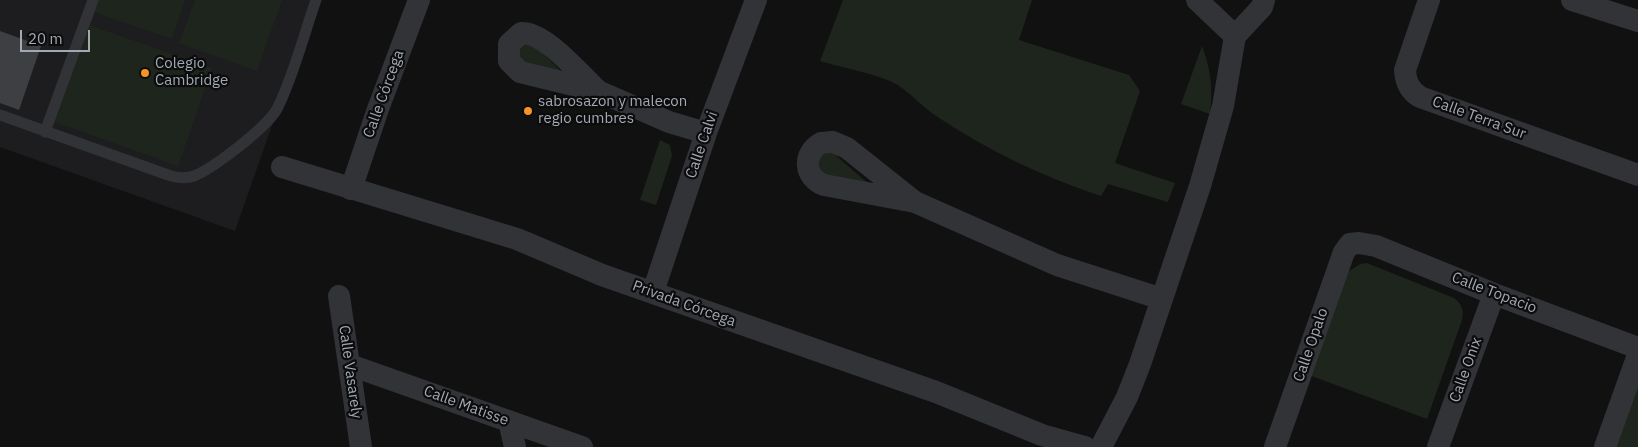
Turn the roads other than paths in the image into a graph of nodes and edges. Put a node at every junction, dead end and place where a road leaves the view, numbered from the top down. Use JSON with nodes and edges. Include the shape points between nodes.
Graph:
{"nodes":[{"id":1,"x":93,"y":0,"type":"edge"},
{"id":2,"x":316,"y":0,"type":"edge"},
{"id":3,"x":419,"y":0,"type":"edge"},
{"id":4,"x":756,"y":0,"type":"edge"},
{"id":5,"x":1198,"y":0,"type":"edge"},
{"id":6,"x":1264,"y":0,"type":"edge"},
{"id":7,"x":1429,"y":0,"type":"edge"},
{"id":8,"x":1572,"y":0,"type":"edge"},
{"id":9,"x":1638,"y":21,"type":"edge"},
{"id":10,"x":1234,"y":36,"type":"junction"},
{"id":11,"x":598,"y":91,"type":"dead end"},
{"id":12,"x":0,"y":115,"type":"edge"},
{"id":13,"x":45,"y":132,"type":"junction"},
{"id":14,"x":706,"y":132,"type":"junction"},
{"id":15,"x":282,"y":167,"type":"dead end"},
{"id":16,"x":1638,"y":175,"type":"edge"},
{"id":17,"x":352,"y":189,"type":"junction"},
{"id":18,"x":915,"y":202,"type":"dead end"},
{"id":19,"x":1350,"y":244,"type":"joint"},
{"id":20,"x":653,"y":292,"type":"junction"},
{"id":21,"x":1494,"y":294,"type":"junction"},
{"id":22,"x":339,"y":296,"type":"dead end"},
{"id":23,"x":1162,"y":299,"type":"junction"},
{"id":24,"x":1638,"y":348,"type":"edge"},
{"id":25,"x":1638,"y":355,"type":"edge"},
{"id":26,"x":350,"y":365,"type":"junction"},
{"id":27,"x":509,"y":421,"type":"junction"},
{"id":28,"x":361,"y":447,"type":"edge"},
{"id":29,"x":514,"y":447,"type":"edge"},
{"id":30,"x":582,"y":447,"type":"edge"},
{"id":31,"x":1085,"y":447,"type":"edge"},
{"id":32,"x":1101,"y":447,"type":"edge"},
{"id":33,"x":1275,"y":447,"type":"edge"},
{"id":34,"x":1438,"y":447,"type":"edge"},
{"id":35,"x":1605,"y":447,"type":"edge"}],
"edges":[{"from":1,"to":13,"type":"lane"},
{"from":2,"to":13,"type":"lane","via":[[276,111],[219,162],[194,176],[172,176]]},
{"from":3,"to":17,"type":"street","name":"Calle Córcega"},
{"from":4,"to":14,"type":"street","name":"Calle Calvi"},
{"from":5,"to":10,"type":"street"},
{"from":6,"to":10,"type":"street","via":[[1262,7]]},
{"from":7,"to":16,"type":"street","name":"Calle Terra Sur","via":[[1405,70],[1406,80],[1414,93],[1420,98]]},
{"from":8,"to":9,"type":"street"},
{"from":10,"to":23,"type":"street","via":[[1218,125]]},
{"from":11,"to":14,"type":"street","via":[[655,116]]},
{"from":12,"to":13,"type":"lane"},
{"from":14,"to":20,"type":"street","name":"Calle Calvi"},
{"from":15,"to":17,"type":"street","name":"Privada Córcega"},
{"from":17,"to":20,"type":"street","name":"Privada Córcega","via":[[518,239],[602,275]]},
{"from":18,"to":23,"type":"street","via":[[1057,265]]},
{"from":19,"to":21,"type":"street","name":"Calle Topacio","via":[[1376,246]]},
{"from":19,"to":33,"type":"street","name":"Calle Opalo","via":[[1344,252]]},
{"from":20,"to":31,"type":"street","name":"Privada Córcega"},
{"from":21,"to":24,"type":"street","name":"Calle Topacio"},
{"from":21,"to":34,"type":"street","name":"Calle Onix"},
{"from":22,"to":26,"type":"street","name":"Calle Vasarely"},
{"from":23,"to":32,"type":"street","via":[[1128,396]]},
{"from":25,"to":35,"type":"street"},
{"from":26,"to":27,"type":"street","name":"Calle Matisse"},
{"from":26,"to":28,"type":"street","name":"Calle Vasarely"},
{"from":27,"to":29,"type":"street"},
{"from":27,"to":30,"type":"street","name":"Calle Matisse"}]}
